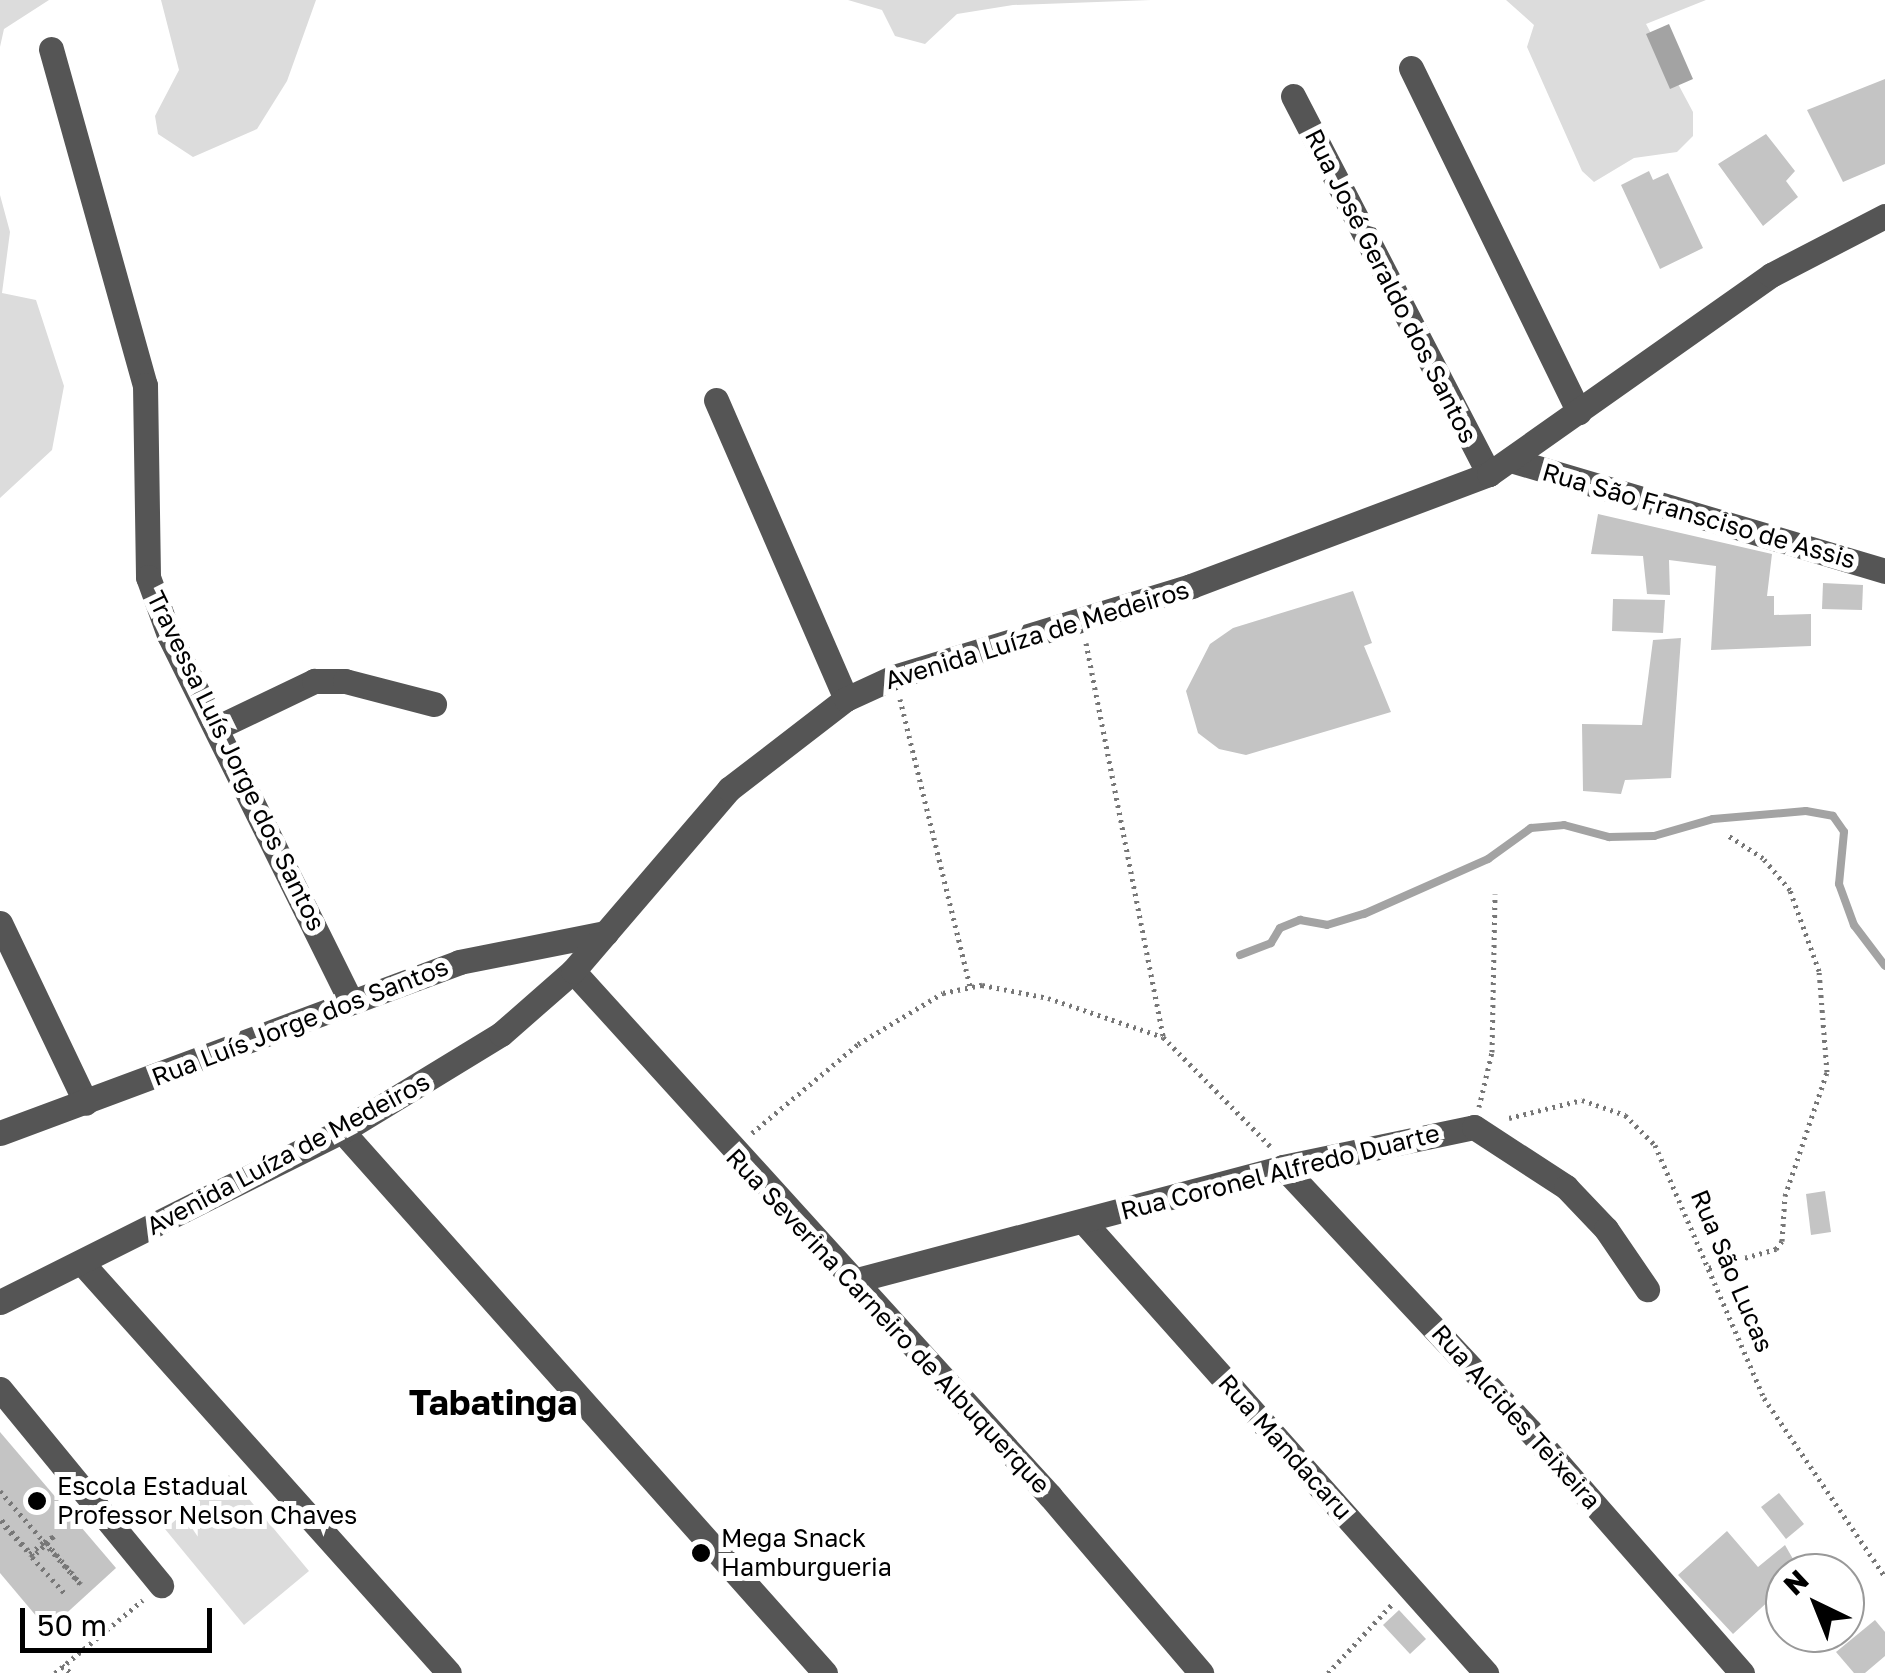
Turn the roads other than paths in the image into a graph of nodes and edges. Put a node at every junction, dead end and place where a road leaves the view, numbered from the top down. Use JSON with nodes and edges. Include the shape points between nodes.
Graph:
{"nodes":[{"id":1,"x":51,"y":49,"type":"dead end"},
{"id":2,"x":1411,"y":68,"type":"dead end"},
{"id":3,"x":1294,"y":96,"type":"dead end"},
{"id":4,"x":1885,"y":216,"type":"edge"},
{"id":5,"x":716,"y":400,"type":"dead end"},
{"id":6,"x":1579,"y":412,"type":"junction"},
{"id":7,"x":1514,"y":462,"type":"junction"},
{"id":8,"x":1489,"y":474,"type":"junction"},
{"id":9,"x":1885,"y":571,"type":"edge"},
{"id":10,"x":846,"y":699,"type":"junction"},
{"id":11,"x":434,"y":704,"type":"dead end"},
{"id":12,"x":216,"y":728,"type":"junction"},
{"id":13,"x":0,"y":923,"type":"edge"},
{"id":14,"x":606,"y":933,"type":"junction"},
{"id":15,"x":573,"y":971,"type":"junction"},
{"id":16,"x":351,"y":1001,"type":"junction"},
{"id":17,"x":86,"y":1103,"type":"junction"},
{"id":18,"x":342,"y":1131,"type":"junction"},
{"id":19,"x":0,"y":1133,"type":"edge"},
{"id":20,"x":1286,"y":1167,"type":"junction"},
{"id":21,"x":1083,"y":1221,"type":"junction"},
{"id":22,"x":82,"y":1262,"type":"junction"},
{"id":23,"x":854,"y":1281,"type":"junction"},
{"id":24,"x":1647,"y":1290,"type":"dead end"},
{"id":25,"x":0,"y":1302,"type":"edge"},
{"id":26,"x":0,"y":1389,"type":"edge"},
{"id":27,"x":161,"y":1586,"type":"road end"},
{"id":28,"x":450,"y":1673,"type":"edge"},
{"id":29,"x":825,"y":1673,"type":"edge"},
{"id":30,"x":1201,"y":1673,"type":"edge"},
{"id":31,"x":1486,"y":1673,"type":"edge"},
{"id":32,"x":1742,"y":1673,"type":"edge"}],
"edges":[{"from":1,"to":12,"type":"street","name":"Travessa Luís Jorge dos Santos","via":[[145,386],[148,577]]},
{"from":2,"to":6,"type":"street"},
{"from":3,"to":8,"type":"street","name":"Rua José Geraldo dos Santos"},
{"from":4,"to":6,"type":"street","name":"Avenida Luíza de Medeiros","via":[[1771,276]]},
{"from":5,"to":10,"type":"street"},
{"from":6,"to":7,"type":"street","name":"Avenida Luíza de Medeiros"},
{"from":7,"to":8,"type":"street","name":"Avenida Luíza de Medeiros"},
{"from":7,"to":9,"type":"street","name":"Rua São Fransciso de Assis"},
{"from":8,"to":10,"type":"street","name":"Avenida Luíza de Medeiros","via":[[1224,575],[894,677]]},
{"from":10,"to":14,"type":"street","name":"Avenida Luíza de Medeiros","via":[[729,789]]},
{"from":11,"to":12,"type":"street","via":[[345,682],[314,682]]},
{"from":12,"to":16,"type":"street","name":"Travessa Luís Jorge dos Santos"},
{"from":13,"to":17,"type":"street"},
{"from":14,"to":15,"type":"street","name":"Avenida Luíza de Medeiros"},
{"from":14,"to":16,"type":"street","name":"Rua Luís Jorge dos Santos","via":[[458,962]]},
{"from":15,"to":18,"type":"street","name":"Avenida Luíza de Medeiros","via":[[501,1034]]},
{"from":15,"to":23,"type":"street","name":"Rua Severina Carneiro de Albuquerque"},
{"from":16,"to":17,"type":"street","name":"Rua Luís Jorge dos Santos"},
{"from":17,"to":19,"type":"street","name":"Rua Luís Jorge dos Santos"},
{"from":18,"to":22,"type":"street","name":"Avenida Luíza de Medeiros"},
{"from":18,"to":29,"type":"street"},
{"from":20,"to":21,"type":"street","name":"Rua Coronel Alfredo Duarte"},
{"from":20,"to":24,"type":"street","name":"Rua Coronel Alfredo Duarte","via":[[1474,1127],[1566,1187],[1606,1229]]},
{"from":20,"to":32,"type":"street","name":"Rua Alcides Teixeira"},
{"from":21,"to":23,"type":"street","name":"Rua Coronel Alfredo Duarte"},
{"from":21,"to":31,"type":"street","name":"Rua Mandacaru"},
{"from":22,"to":25,"type":"street","name":"Avenida Luíza de Medeiros"},
{"from":22,"to":28,"type":"street"},
{"from":23,"to":30,"type":"street","name":"Rua Severina Carneiro de Albuquerque"},
{"from":26,"to":27,"type":"street"}]}
